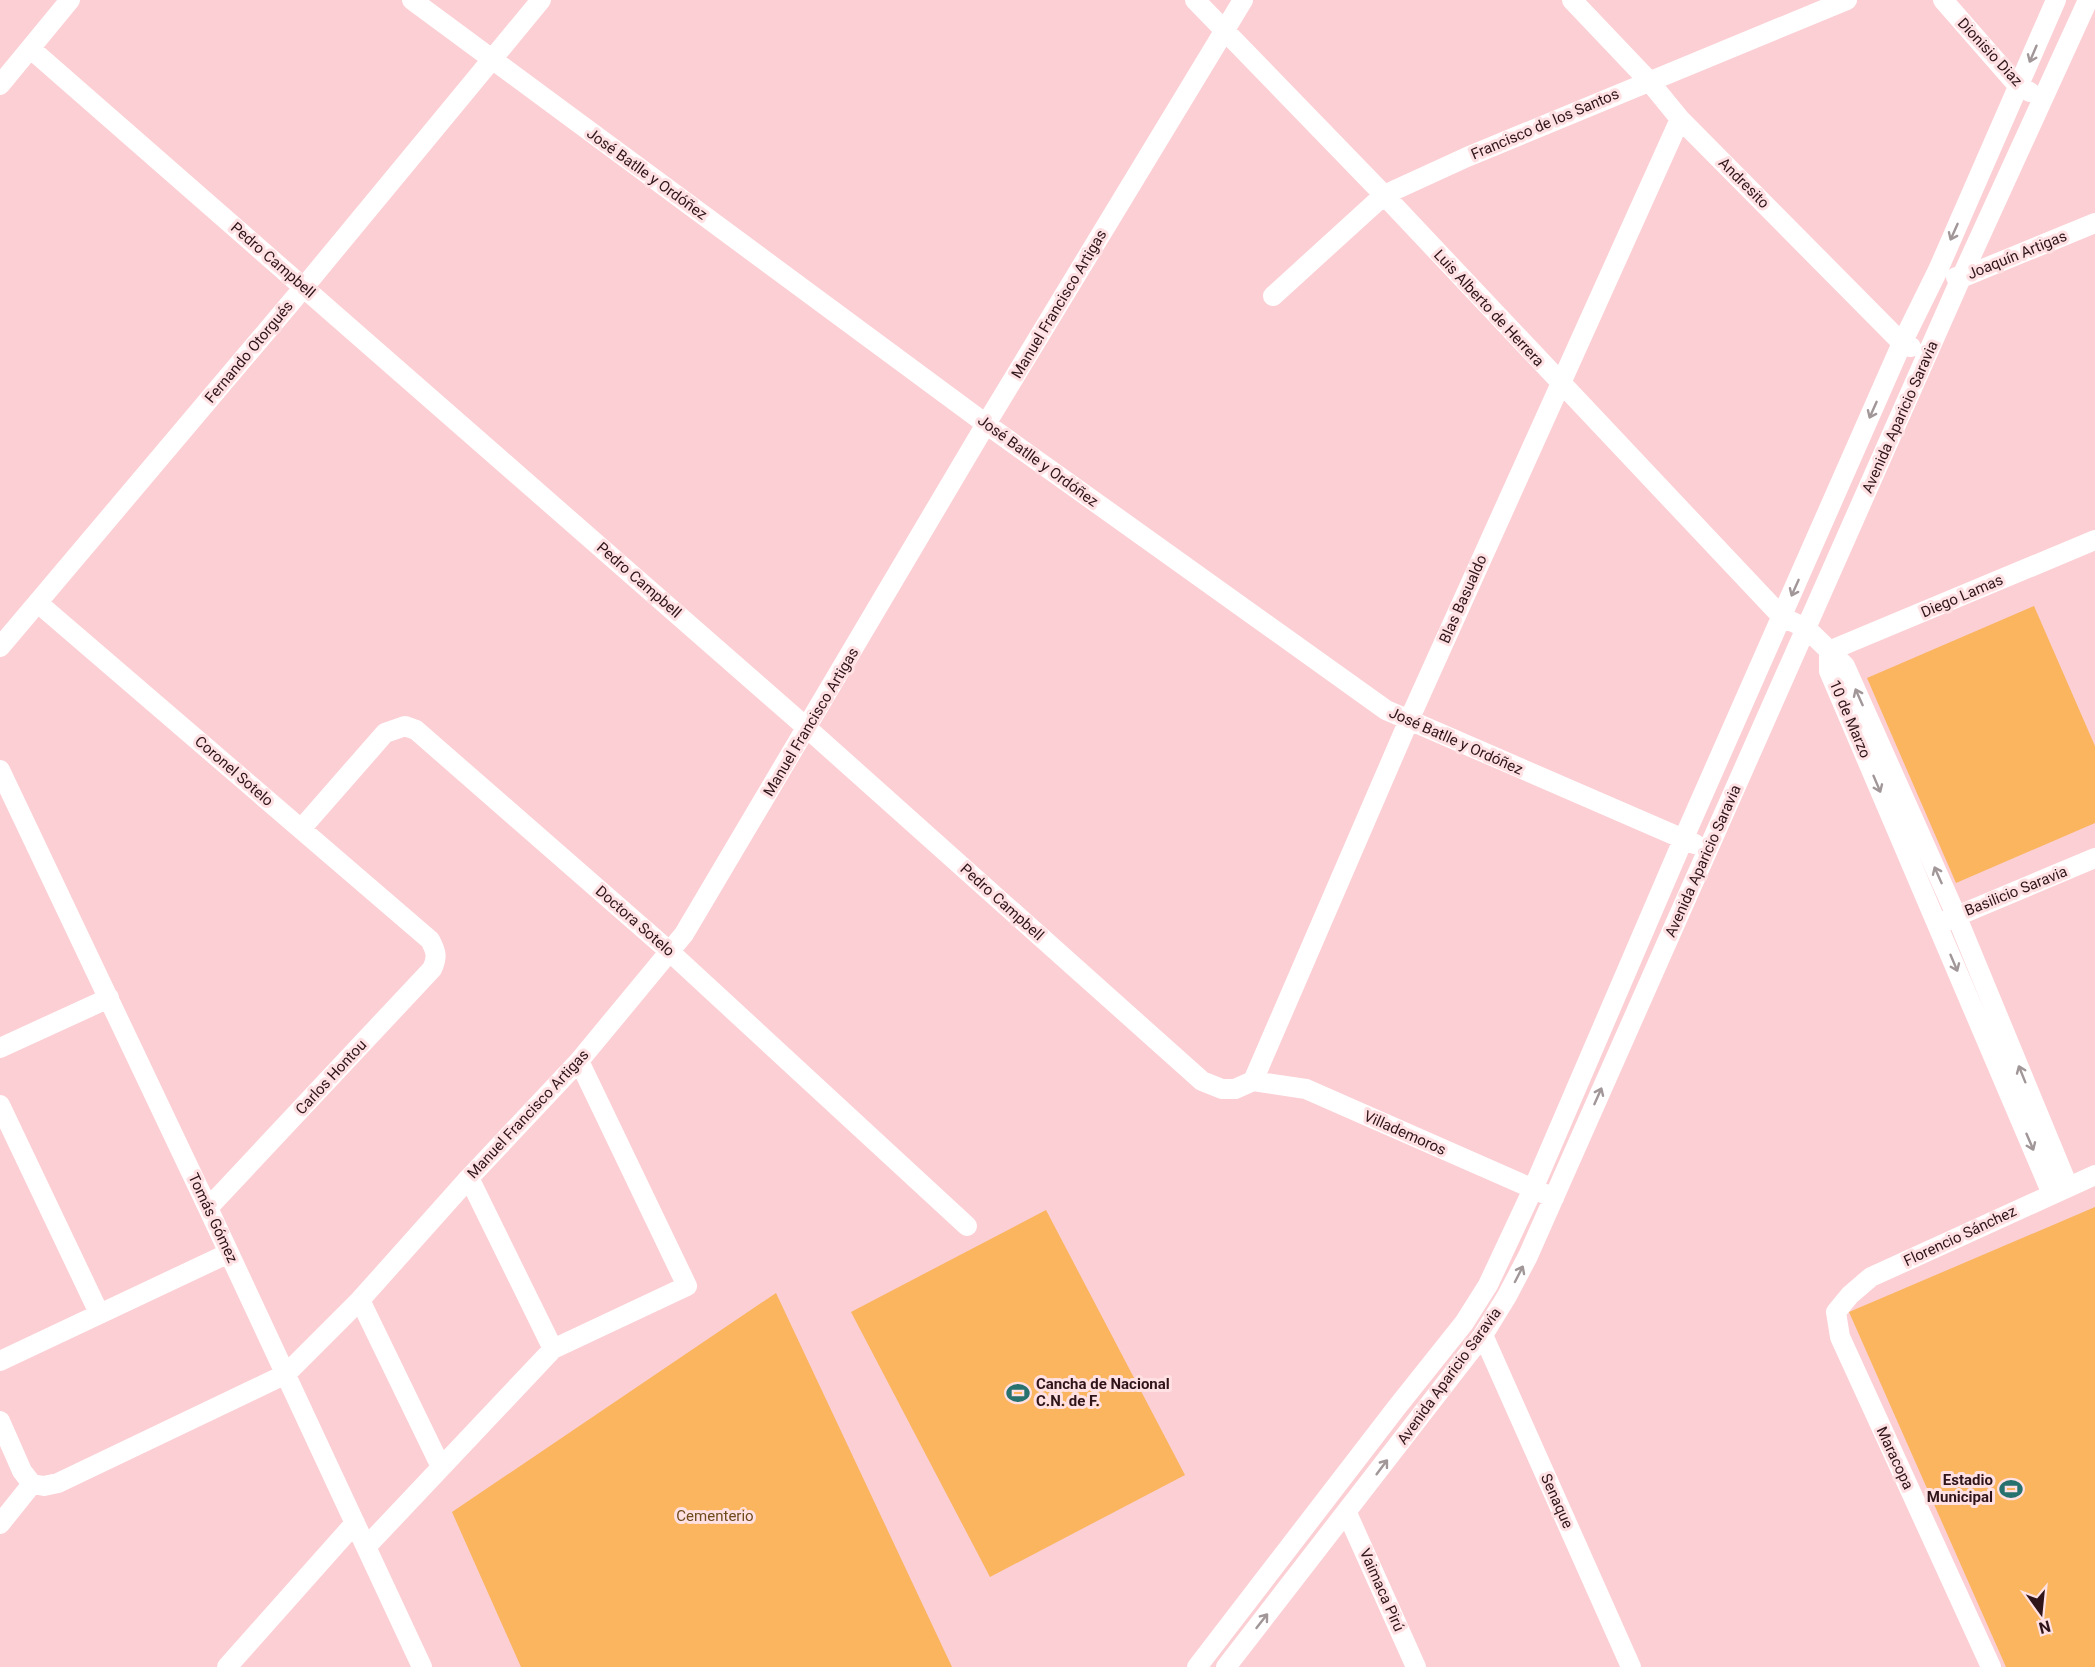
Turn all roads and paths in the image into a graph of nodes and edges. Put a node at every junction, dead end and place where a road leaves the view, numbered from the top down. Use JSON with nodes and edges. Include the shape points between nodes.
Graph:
{"nodes":[{"id":1,"x":70,"y":0,"type":"edge"},
{"id":2,"x":412,"y":0,"type":"edge"},
{"id":3,"x":541,"y":0,"type":"edge"},
{"id":4,"x":1195,"y":0,"type":"edge"},
{"id":5,"x":1243,"y":0,"type":"edge"},
{"id":6,"x":1572,"y":0,"type":"edge"},
{"id":7,"x":1847,"y":0,"type":"edge"},
{"id":8,"x":1943,"y":0,"type":"edge"},
{"id":9,"x":2056,"y":0,"type":"edge"},
{"id":10,"x":2088,"y":0,"type":"edge"},
{"id":11,"x":1224,"y":31,"type":"junction"},
{"id":12,"x":31,"y":49,"type":"junction"},
{"id":13,"x":491,"y":59,"type":"junction"},
{"id":14,"x":1649,"y":81,"type":"junction"},
{"id":15,"x":0,"y":86,"type":"edge"},
{"id":16,"x":2019,"y":87,"type":"junction"},
{"id":17,"x":2043,"y":98,"type":"junction"},
{"id":18,"x":1680,"y":119,"type":"junction"},
{"id":19,"x":1384,"y":195,"type":"junction"},
{"id":20,"x":2095,"y":223,"type":"edge"},
{"id":21,"x":1938,"y":270,"type":"junction"},
{"id":22,"x":1960,"y":278,"type":"junction"},
{"id":23,"x":304,"y":286,"type":"junction"},
{"id":24,"x":1274,"y":296,"type":"dead end"},
{"id":25,"x":1902,"y":343,"type":"junction"},
{"id":26,"x":1927,"y":354,"type":"junction"},
{"id":27,"x":1560,"y":384,"type":"junction"},
{"id":28,"x":986,"y":424,"type":"junction"},
{"id":29,"x":2095,"y":540,"type":"edge"},
{"id":30,"x":38,"y":603,"type":"junction"},
{"id":31,"x":1782,"y":617,"type":"junction"},
{"id":32,"x":1806,"y":628,"type":"junction"},
{"id":33,"x":0,"y":647,"type":"edge"},
{"id":34,"x":1829,"y":651,"type":"junction"},
{"id":35,"x":1408,"y":720,"type":"junction"},
{"id":36,"x":807,"y":728,"type":"junction"},
{"id":37,"x":0,"y":770,"type":"edge"},
{"id":38,"x":301,"y":829,"type":"junction"},
{"id":39,"x":1683,"y":840,"type":"junction"},
{"id":40,"x":1708,"y":849,"type":"junction"},
{"id":41,"x":2095,"y":858,"type":"edge"},
{"id":42,"x":1956,"y":915,"type":"junction"},
{"id":43,"x":1937,"y":924,"type":"junction"},
{"id":44,"x":430,"y":940,"type":"joint"},
{"id":45,"x":669,"y":951,"type":"junction"},
{"id":46,"x":109,"y":998,"type":"junction"},
{"id":47,"x":0,"y":1048,"type":"edge"},
{"id":48,"x":579,"y":1061,"type":"junction"},
{"id":49,"x":1253,"y":1081,"type":"junction"},
{"id":50,"x":0,"y":1105,"type":"edge"},
{"id":51,"x":2095,"y":1175,"type":"edge"},
{"id":52,"x":469,"y":1178,"type":"junction"},
{"id":53,"x":1533,"y":1189,"type":"junction"},
{"id":54,"x":2060,"y":1190,"type":"junction"},
{"id":55,"x":1554,"y":1198,"type":"junction"},
{"id":56,"x":208,"y":1208,"type":"junction"},
{"id":57,"x":967,"y":1226,"type":"dead end"},
{"id":58,"x":229,"y":1253,"type":"junction"},
{"id":59,"x":1488,"y":1285,"type":"junction"},
{"id":60,"x":1507,"y":1296,"type":"junction"},
{"id":61,"x":360,"y":1300,"type":"junction"},
{"id":62,"x":1836,"y":1312,"type":"joint"},
{"id":63,"x":99,"y":1313,"type":"junction"},
{"id":64,"x":1483,"y":1335,"type":"junction"},
{"id":65,"x":553,"y":1349,"type":"junction"},
{"id":66,"x":0,"y":1360,"type":"edge"},
{"id":67,"x":286,"y":1374,"type":"junction"},
{"id":68,"x":0,"y":1421,"type":"edge"},
{"id":69,"x":441,"y":1467,"type":"junction"},
{"id":70,"x":32,"y":1484,"type":"junction"},
{"id":71,"x":1347,"y":1513,"type":"junction"},
{"id":72,"x":355,"y":1523,"type":"junction"},
{"id":73,"x":0,"y":1524,"type":"edge"},
{"id":74,"x":366,"y":1547,"type":"junction"},
{"id":75,"x":227,"y":1667,"type":"edge"},
{"id":76,"x":422,"y":1667,"type":"edge"},
{"id":77,"x":1197,"y":1667,"type":"edge"},
{"id":78,"x":1226,"y":1667,"type":"edge"},
{"id":79,"x":1416,"y":1667,"type":"edge"},
{"id":80,"x":1631,"y":1667,"type":"edge"},
{"id":81,"x":1991,"y":1667,"type":"edge"}],
"edges":[{"from":1,"to":12,"type":"street"},
{"from":2,"to":13,"type":"street","name":"José Batlle y Ordóñez"},
{"from":3,"to":13,"type":"street","name":"Fernando Otorgués"},
{"from":4,"to":11,"type":"street","name":"Luis Alberto de Herrera"},
{"from":5,"to":11,"type":"street","name":"Manuel Francisco Artigas"},
{"from":6,"to":14,"type":"street","name":"Andresito"},
{"from":7,"to":14,"type":"street","name":"Francisco de los Santos"},
{"from":8,"to":16,"type":"street","name":"Dionisio Diaz"},
{"from":9,"to":16,"type":"street","name":"Avenida Aparicio Saravia","one_way":true},
{"from":10,"to":17,"type":"street","name":"Avenida Aparicio Saravia"},
{"from":11,"to":19,"type":"street","name":"Luis Alberto de Herrera"},
{"from":11,"to":28,"type":"street","name":"Manuel Francisco Artigas"},
{"from":12,"to":15,"type":"street"},
{"from":12,"to":23,"type":"street","name":"Pedro Campbell"},
{"from":13,"to":23,"type":"street","name":"Fernando Otorgués"},
{"from":13,"to":28,"type":"street","name":"José Batlle y Ordóñez"},
{"from":14,"to":18,"type":"street","name":"Andresito"},
{"from":14,"to":19,"type":"street","name":"Francisco de los Santos"},
{"from":16,"to":17,"type":"street","name":"Dionisio Diaz"},
{"from":16,"to":21,"type":"street","name":"Avenida Aparicio Saravia","one_way":true},
{"from":17,"to":22,"type":"street","name":"Avenida Aparicio Saravia"},
{"from":18,"to":25,"type":"street","name":"Andresito"},
{"from":18,"to":27,"type":"street","name":"Blas Basualdo"},
{"from":19,"to":24,"type":"street","name":"Francisco de los Santos"},
{"from":19,"to":27,"type":"street","name":"Luis Alberto de Herrera"},
{"from":20,"to":22,"type":"street","name":"Joaquín Artigas"},
{"from":21,"to":22,"type":"street","name":"Joaquín Artigas"},
{"from":21,"to":25,"type":"street","name":"Avenida Aparicio Saravia"},
{"from":22,"to":26,"type":"street","name":"Avenida Aparicio Saravia"},
{"from":23,"to":30,"type":"street","name":"Fernando Otorgués"},
{"from":23,"to":36,"type":"street","name":"Pedro Campbell"},
{"from":25,"to":26,"type":"street","name":"Andresito"},
{"from":25,"to":31,"type":"street","name":"Avenida Aparicio Saravia","one_way":true},
{"from":26,"to":32,"type":"street","name":"Avenida Aparicio Saravia"},
{"from":27,"to":31,"type":"street","name":"Luis Alberto de Herrera"},
{"from":27,"to":35,"type":"street","name":"Blas Basualdo"},
{"from":28,"to":35,"type":"street","name":"José Batlle y Ordóñez","via":[[1386,710]]},
{"from":28,"to":36,"type":"street","name":"Manuel Francisco Artigas"},
{"from":29,"to":34,"type":"street","name":"Diego Lamas"},
{"from":30,"to":33,"type":"street","name":"Fernando Otorgués"},
{"from":30,"to":38,"type":"street","name":"Coronel Sotelo"},
{"from":31,"to":32,"type":"street"},
{"from":31,"to":39,"type":"street","name":"Avenida Aparicio Saravia"},
{"from":32,"to":34,"type":"street"},
{"from":32,"to":40,"type":"street","name":"Avenida Aparicio Saravia"},
{"from":42,"to":34,"type":"street","name":"10 de Marzo","one_way":true,"via":[[1845,666]]},
{"from":34,"to":43,"type":"street","name":"10 de Marzo","one_way":true,"via":[[1829,671]]},
{"from":35,"to":39,"type":"street","name":"José Batlle y Ordóñez"},
{"from":35,"to":49,"type":"street","name":"Blas Basualdo"},
{"from":36,"to":45,"type":"street","name":"Manuel Francisco Artigas","via":[[684,934]]},
{"from":36,"to":49,"type":"street","name":"Pedro Campbell","via":[[1202,1081],[1222,1089],[1235,1089]]},
{"from":37,"to":46,"type":"street","name":"Tomás Gómez"},
{"from":38,"to":44,"type":"street","name":"Coronel Sotelo"},
{"from":38,"to":45,"type":"street","name":"Doctora Sotelo","via":[[385,733],[405,726],[416,730]]},
{"from":39,"to":40,"type":"street","name":"José Batlle y Ordóñez"},
{"from":39,"to":53,"type":"street","name":"Avenida Aparicio Saravia"},
{"from":55,"to":40,"type":"street","name":"Avenida Aparicio Saravia","one_way":true},
{"from":41,"to":42,"type":"street","name":"Basilicio Saravia"},
{"from":42,"to":43,"type":"street","name":"Basilicio Saravia"},
{"from":54,"to":42,"type":"street","name":"10 de Marzo","one_way":true},
{"from":43,"to":54,"type":"street","name":"10 de Marzo","one_way":true},
{"from":44,"to":56,"type":"street","name":"Carlos Hontou","via":[[437,958],[432,969]]},
{"from":45,"to":48,"type":"street","name":"Manuel Francisco Artigas"},
{"from":45,"to":57,"type":"street","name":"Doctora Sotelo"},
{"from":46,"to":47,"type":"street"},
{"from":46,"to":56,"type":"street","name":"Tomás Gómez"},
{"from":48,"to":52,"type":"street","name":"Manuel Francisco Artigas"},
{"from":48,"to":65,"type":"street","via":[[687,1287]]},
{"from":49,"to":53,"type":"street","name":"Villademoros","via":[[1306,1089]]},
{"from":50,"to":63,"type":"street"},
{"from":51,"to":54,"type":"street","name":"Florencio Sánchez"},
{"from":52,"to":61,"type":"street","name":"Manuel Francisco Artigas"},
{"from":52,"to":65,"type":"street"},
{"from":53,"to":55,"type":"street","name":"Villademoros"},
{"from":53,"to":59,"type":"street","name":"Avenida Aparicio Saravia"},
{"from":54,"to":62,"type":"street","name":"Florencio Sánchez","via":[[1871,1277]]},
{"from":60,"to":55,"type":"street","name":"Avenida Aparicio Saravia","one_way":true},
{"from":56,"to":58,"type":"street","name":"Tomás Gómez"},
{"from":58,"to":63,"type":"street"},
{"from":58,"to":67,"type":"street","name":"Tomás Gómez"},
{"from":59,"to":60,"type":"street"},
{"from":59,"to":77,"type":"street","name":"Avenida Aparicio Saravia","via":[[1464,1323]]},
{"from":60,"to":64,"type":"street","name":"Avenida Aparicio Saravia"},
{"from":61,"to":67,"type":"street","name":"Manuel Francisco Artigas"},
{"from":61,"to":69,"type":"street"},
{"from":62,"to":81,"type":"street","name":"Maracopa","via":[[1840,1337]]},
{"from":63,"to":66,"type":"street"},
{"from":71,"to":64,"type":"street","name":"Avenida Aparicio Saravia","one_way":true},
{"from":64,"to":80,"type":"street","name":"Senaque"},
{"from":65,"to":69,"type":"street"},
{"from":67,"to":70,"type":"street","name":"Manuel Francisco Artigas","via":[[58,1483]]},
{"from":67,"to":72,"type":"street","name":"Tomás Gómez"},
{"from":68,"to":70,"type":"street","via":[[22,1471]]},
{"from":69,"to":74,"type":"street"},
{"from":70,"to":73,"type":"street"},
{"from":78,"to":71,"type":"street","name":"Avenida Aparicio Saravia","one_way":true},
{"from":71,"to":79,"type":"street","name":"Vaimaca Pirú"},
{"from":72,"to":74,"type":"street","name":"Tomás Gómez"},
{"from":72,"to":75,"type":"street"},
{"from":74,"to":76,"type":"street","name":"Tomás Gómez"}]}
